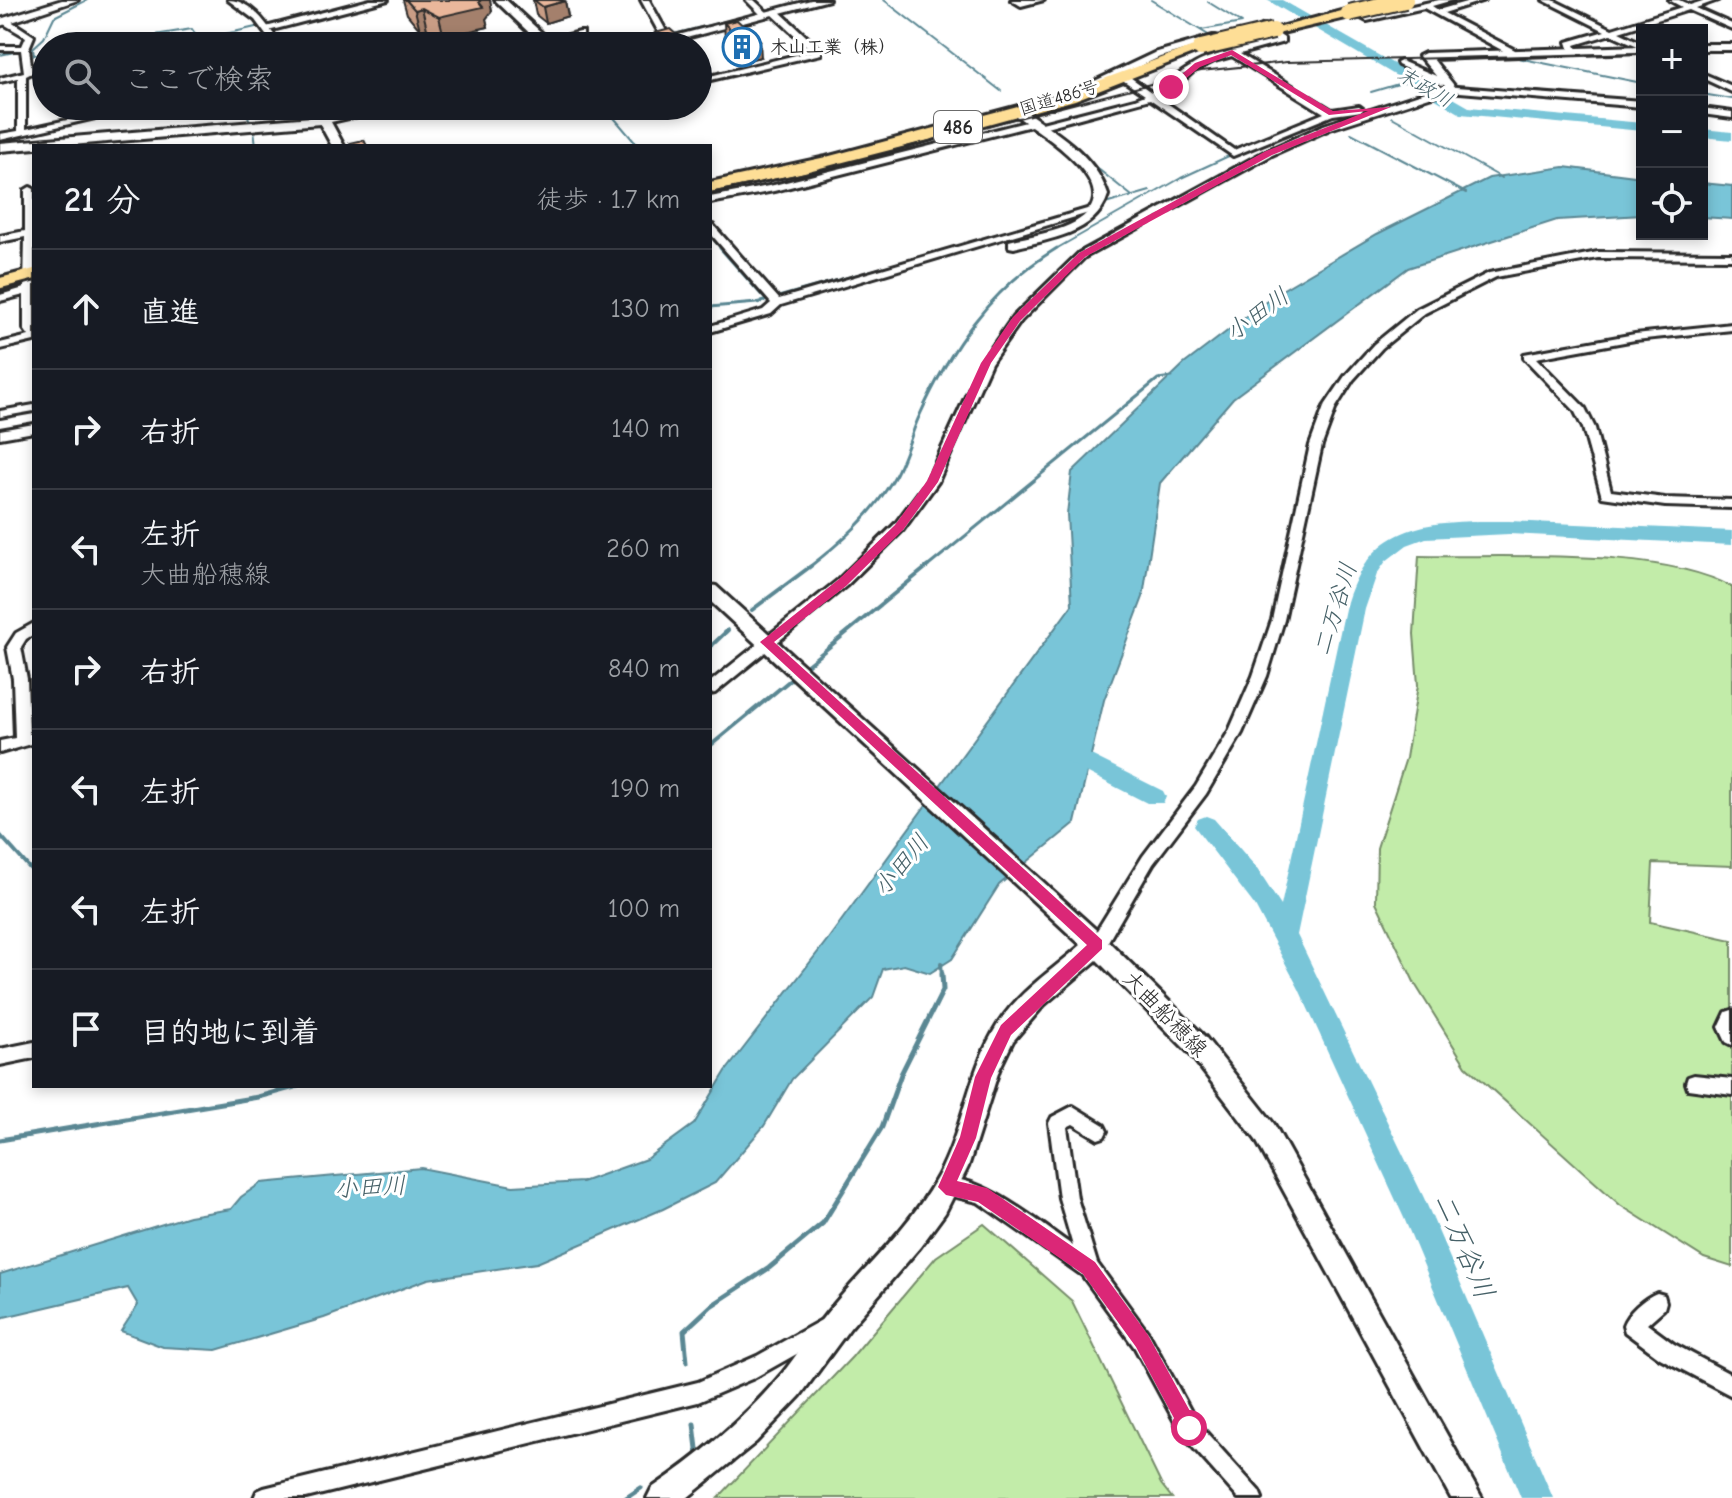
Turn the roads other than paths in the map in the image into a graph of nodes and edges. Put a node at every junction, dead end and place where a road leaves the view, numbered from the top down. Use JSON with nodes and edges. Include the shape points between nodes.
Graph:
{"nodes":[{"id":1,"x":73,"y":0,"type":"edge"},
{"id":2,"x":232,"y":0,"type":"edge"},
{"id":3,"x":382,"y":0,"type":"edge"},
{"id":4,"x":500,"y":0,"type":"edge"},
{"id":5,"x":645,"y":0,"type":"edge"},
{"id":6,"x":750,"y":0,"type":"edge"},
{"id":7,"x":824,"y":0,"type":"edge"},
{"id":8,"x":1015,"y":0,"type":"edge"},
{"id":9,"x":1040,"y":0,"type":"edge"},
{"id":10,"x":1378,"y":0,"type":"edge"},
{"id":11,"x":1405,"y":0,"type":"edge"},
{"id":12,"x":1449,"y":0,"type":"edge"},
{"id":13,"x":1481,"y":0,"type":"edge"},
{"id":14,"x":1547,"y":0,"type":"edge"},
{"id":15,"x":1673,"y":0,"type":"edge"},
{"id":16,"x":1714,"y":0,"type":"edge"},
{"id":17,"x":1420,"y":5,"type":"edge"},
{"id":18,"x":1689,"y":7,"type":"junction"},
{"id":19,"x":1437,"y":12,"type":"junction"},
{"id":20,"x":770,"y":14,"type":"junction"},
{"id":21,"x":3,"y":22,"type":"edge"},
{"id":22,"x":1732,"y":27,"type":"edge"},
{"id":23,"x":268,"y":28,"type":"junction"},
{"id":24,"x":270,"y":32,"type":"edge"},
{"id":25,"x":535,"y":32,"type":"edge"},
{"id":26,"x":666,"y":32,"type":"edge"},
{"id":27,"x":708,"y":32,"type":"edge"},
{"id":28,"x":1609,"y":32,"type":"junction"},
{"id":29,"x":1206,"y":43,"type":"junction"},
{"id":30,"x":1636,"y":44,"type":"edge"},
{"id":31,"x":1636,"y":47,"type":"edge"},
{"id":32,"x":1708,"y":47,"type":"edge"},
{"id":33,"x":1732,"y":47,"type":"edge"},
{"id":34,"x":0,"y":48,"type":"edge"},
{"id":35,"x":26,"y":50,"type":"junction"},
{"id":36,"x":1574,"y":51,"type":"junction"},
{"id":37,"x":1232,"y":52,"type":"junction"},
{"id":38,"x":1512,"y":52,"type":"junction"},
{"id":39,"x":0,"y":56,"type":"edge"},
{"id":40,"x":1401,"y":63,"type":"dead end"},
{"id":41,"x":22,"y":75,"type":"junction"},
{"id":42,"x":1732,"y":76,"type":"edge"},
{"id":43,"x":1124,"y":77,"type":"junction"},
{"id":44,"x":712,"y":78,"type":"edge"},
{"id":45,"x":1708,"y":78,"type":"edge"},
{"id":46,"x":0,"y":80,"type":"edge"},
{"id":47,"x":1716,"y":82,"type":"junction"},
{"id":48,"x":1446,"y":87,"type":"junction"},
{"id":49,"x":1732,"y":89,"type":"edge"},
{"id":50,"x":1149,"y":95,"type":"junction"},
{"id":51,"x":1069,"y":97,"type":"junction"},
{"id":52,"x":1636,"y":103,"type":"edge"},
{"id":53,"x":1387,"y":107,"type":"junction"},
{"id":54,"x":1017,"y":111,"type":"junction"},
{"id":55,"x":1327,"y":112,"type":"junction"},
{"id":56,"x":1708,"y":112,"type":"edge"},
{"id":57,"x":1732,"y":115,"type":"edge"},
{"id":58,"x":78,"y":120,"type":"edge"},
{"id":59,"x":324,"y":120,"type":"joint"},
{"id":60,"x":1037,"y":125,"type":"junction"},
{"id":61,"x":22,"y":132,"type":"junction"},
{"id":62,"x":0,"y":137,"type":"edge"},
{"id":63,"x":32,"y":144,"type":"edge"},
{"id":64,"x":36,"y":144,"type":"edge"},
{"id":65,"x":337,"y":144,"type":"edge"},
{"id":66,"x":0,"y":147,"type":"edge"},
{"id":67,"x":712,"y":187,"type":"edge"},
{"id":68,"x":30,"y":190,"type":"dead end"},
{"id":69,"x":1099,"y":205,"type":"junction"},
{"id":70,"x":712,"y":229,"type":"edge"},
{"id":71,"x":29,"y":233,"type":"junction"},
{"id":72,"x":0,"y":239,"type":"edge"},
{"id":73,"x":1014,"y":244,"type":"dead end"},
{"id":74,"x":1732,"y":256,"type":"edge"},
{"id":75,"x":30,"y":283,"type":"edge"},
{"id":76,"x":0,"y":284,"type":"edge"},
{"id":77,"x":0,"y":298,"type":"edge"},
{"id":78,"x":774,"y":299,"type":"junction"},
{"id":79,"x":1732,"y":327,"type":"edge"},
{"id":80,"x":712,"y":328,"type":"edge"},
{"id":81,"x":32,"y":333,"type":"edge"},
{"id":82,"x":32,"y":337,"type":"edge"},
{"id":83,"x":0,"y":346,"type":"edge"},
{"id":84,"x":32,"y":408,"type":"edge"},
{"id":85,"x":0,"y":414,"type":"edge"},
{"id":86,"x":32,"y":428,"type":"edge"},
{"id":87,"x":0,"y":434,"type":"edge"},
{"id":88,"x":1732,"y":504,"type":"edge"},
{"id":89,"x":712,"y":593,"type":"edge"},
{"id":90,"x":32,"y":629,"type":"edge"},
{"id":91,"x":767,"y":643,"type":"junction"},
{"id":92,"x":712,"y":687,"type":"edge"},
{"id":93,"x":28,"y":740,"type":"edge"},
{"id":94,"x":0,"y":747,"type":"edge"},
{"id":95,"x":1090,"y":939,"type":"junction"},
{"id":96,"x":1732,"y":1017,"type":"edge"},
{"id":97,"x":1732,"y":1037,"type":"edge"},
{"id":98,"x":32,"y":1050,"type":"edge"},
{"id":99,"x":0,"y":1057,"type":"edge"},
{"id":100,"x":1694,"y":1083,"type":"dead end"},
{"id":101,"x":1732,"y":1087,"type":"edge"},
{"id":102,"x":1098,"y":1131,"type":"dead end"},
{"id":103,"x":946,"y":1187,"type":"junction"},
{"id":104,"x":1089,"y":1268,"type":"junction"},
{"id":105,"x":1657,"y":1302,"type":"dead end"},
{"id":106,"x":842,"y":1316,"type":"junction"},
{"id":107,"x":1732,"y":1386,"type":"edge"},
{"id":108,"x":264,"y":1498,"type":"edge"},
{"id":109,"x":662,"y":1498,"type":"edge"},
{"id":110,"x":1252,"y":1498,"type":"edge"},
{"id":111,"x":1467,"y":1498,"type":"edge"}],
"edges":[{"from":1,"to":21,"type":"street"},
{"from":2,"to":23,"type":"street"},
{"from":3,"to":23,"type":"street"},
{"from":4,"to":25,"type":"street"},
{"from":5,"to":26,"type":"street"},
{"from":6,"to":20,"type":"street"},
{"from":7,"to":20,"type":"street"},
{"from":8,"to":9,"type":"street"},
{"from":10,"to":17,"type":"street","via":[[1344,7],[1367,19]]},
{"from":11,"to":29,"type":"highway","name":"国道486号","number":"486","bridge":true},
{"from":12,"to":17,"type":"street"},
{"from":13,"to":19,"type":"street"},
{"from":14,"to":28,"type":"street"},
{"from":15,"to":18,"type":"street"},
{"from":16,"to":18,"type":"street"},
{"from":17,"to":19,"type":"street"},
{"from":18,"to":22,"type":"street"},
{"from":18,"to":28,"type":"street"},
{"from":19,"to":38,"type":"street"},
{"from":20,"to":27,"type":"street"},
{"from":20,"to":44,"type":"street","via":[[818,52]]},
{"from":21,"to":35,"type":"street","via":[[30,36]]},
{"from":23,"to":24,"type":"street"},
{"from":28,"to":30,"type":"street"},
{"from":28,"to":36,"type":"street","via":[[1570,44]]},
{"from":29,"to":37,"type":"street"},
{"from":29,"to":37,"type":"street","via":[[1263,27],[1281,40]]},
{"from":29,"to":43,"type":"highway","name":"国道486号","number":"486"},
{"from":29,"to":51,"type":"street","via":[[1157,55]]},
{"from":31,"to":36,"type":"street"},
{"from":32,"to":33,"type":"street"},
{"from":34,"to":35,"type":"street"},
{"from":35,"to":39,"type":"street"},
{"from":35,"to":41,"type":"street","via":[[28,73]]},
{"from":36,"to":38,"type":"street"},
{"from":37,"to":50,"type":"street","via":[[1197,65],[1171,87]]},
{"from":37,"to":55,"type":"street"},
{"from":38,"to":48,"type":"street","via":[[1425,56]]},
{"from":40,"to":48,"type":"street"},
{"from":41,"to":46,"type":"street"},
{"from":41,"to":61,"type":"street"},
{"from":42,"to":47,"type":"street"},
{"from":43,"to":50,"type":"street"},
{"from":43,"to":51,"type":"highway","name":"国道486号","number":"486"},
{"from":45,"to":47,"type":"street"},
{"from":47,"to":49,"type":"street"},
{"from":48,"to":52,"type":"street"},
{"from":48,"to":53,"type":"street"},
{"from":50,"to":55,"type":"street","via":[[1230,152]]},
{"from":50,"to":60,"type":"street","via":[[1105,111]]},
{"from":51,"to":54,"type":"highway","name":"国道486号","number":"486"},
{"from":53,"to":55,"type":"street"},
{"from":53,"to":91,"type":"street","via":[[1269,153],[1082,255],[1017,319],[986,363],[932,482],[899,527],[842,583]]},
{"from":54,"to":60,"type":"street"},
{"from":54,"to":67,"type":"highway","name":"国道486号","number":"486"},
{"from":56,"to":57,"type":"street"},
{"from":58,"to":61,"type":"street"},
{"from":59,"to":64,"type":"street"},
{"from":59,"to":65,"type":"street"},
{"from":60,"to":67,"type":"street","via":[[774,188]]},
{"from":60,"to":69,"type":"street","via":[[1096,175],[1102,189]]},
{"from":61,"to":62,"type":"street"},
{"from":63,"to":66,"type":"street"},
{"from":68,"to":71,"type":"street"},
{"from":69,"to":73,"type":"street","via":[[1079,224]]},
{"from":69,"to":78,"type":"street"},
{"from":70,"to":78,"type":"street"},
{"from":71,"to":72,"type":"street"},
{"from":71,"to":75,"type":"street"},
{"from":74,"to":95,"type":"street","via":[[1598,255],[1493,275],[1421,311],[1378,346],[1330,407],[1316,445],[1278,620],[1242,719],[1201,790]]},
{"from":75,"to":76,"type":"highway"},
{"from":75,"to":77,"type":"street"},
{"from":75,"to":81,"type":"street"},
{"from":78,"to":80,"type":"street","via":[[767,312]]},
{"from":79,"to":88,"type":"street","via":[[1528,356],[1579,408],[1606,494]]},
{"from":82,"to":83,"type":"street"},
{"from":84,"to":85,"type":"street"},
{"from":86,"to":87,"type":"street"},
{"from":89,"to":91,"type":"street","name":"大曲船穂線"},
{"from":90,"to":93,"type":"street","via":[[14,647]]},
{"from":91,"to":92,"type":"street"},
{"from":91,"to":95,"type":"street","name":"大曲船穂線"},
{"from":93,"to":94,"type":"street"},
{"from":95,"to":103,"type":"street","via":[[1006,1030],[983,1077],[968,1138]]},
{"from":95,"to":111,"type":"street","name":"大曲船穂線","via":[[1198,1046],[1265,1132]]},
{"from":96,"to":97,"type":"street","via":[[1727,1027]]},
{"from":98,"to":99,"type":"street"},
{"from":100,"to":101,"type":"street"},
{"from":102,"to":104,"type":"street","via":[[1073,1114],[1058,1123],[1068,1198]]},
{"from":103,"to":104,"type":"street","via":[[982,1194]]},
{"from":103,"to":106,"type":"street","via":[[890,1265]]},
{"from":104,"to":110,"type":"street","via":[[1142,1341],[1189,1428]]},
{"from":105,"to":107,"type":"street","via":[[1632,1325]]},
{"from":106,"to":108,"type":"street","via":[[778,1357],[698,1392]]},
{"from":106,"to":109,"type":"street","via":[[759,1420]]}]}
